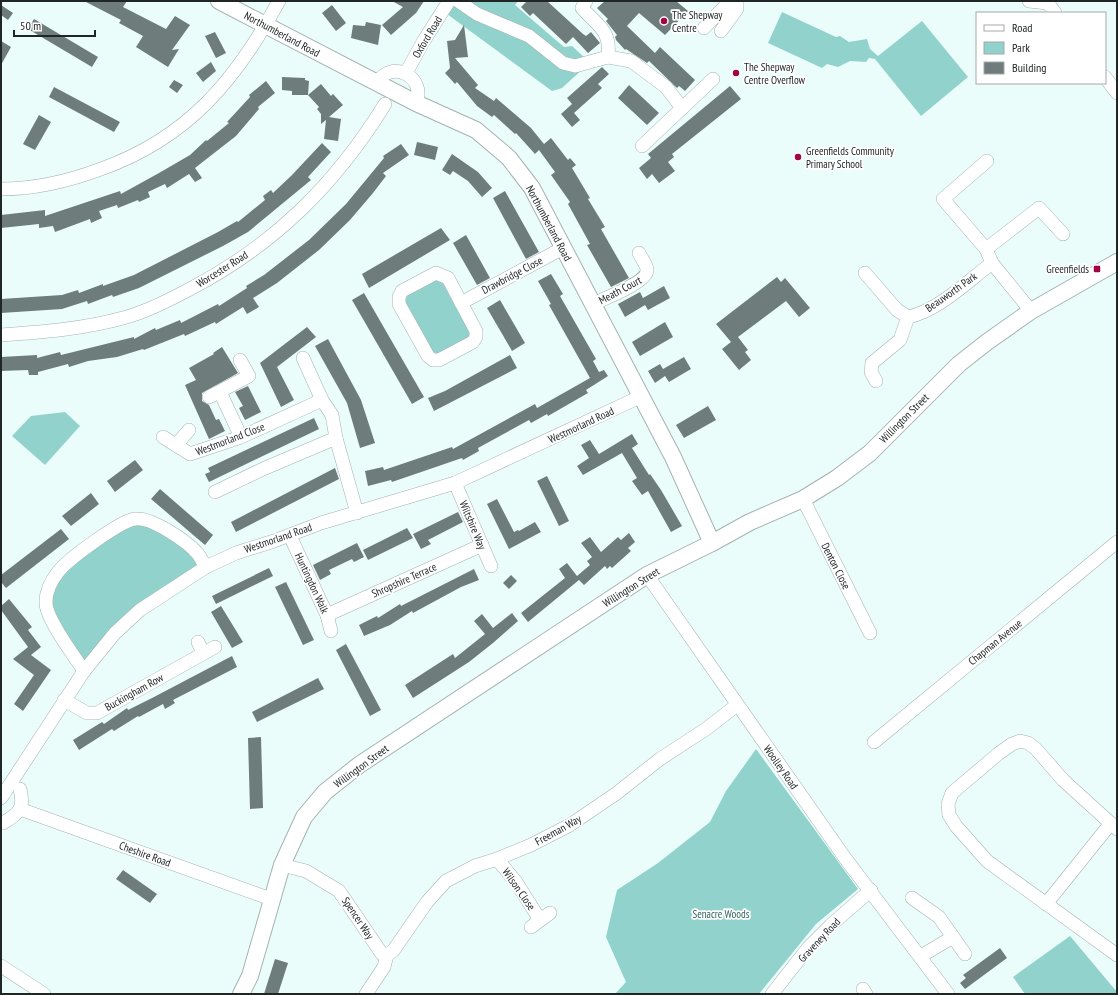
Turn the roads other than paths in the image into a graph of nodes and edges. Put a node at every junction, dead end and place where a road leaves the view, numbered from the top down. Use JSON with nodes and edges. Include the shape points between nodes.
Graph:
{"nodes":[{"id":1,"x":219,"y":1,"type":"edge"},
{"id":2,"x":279,"y":1,"type":"edge"},
{"id":3,"x":449,"y":1,"type":"edge"},
{"id":4,"x":458,"y":1,"type":"edge"},
{"id":5,"x":586,"y":1,"type":"edge"},
{"id":6,"x":730,"y":1,"type":"edge"},
{"id":7,"x":737,"y":1,"type":"edge"},
{"id":8,"x":1029,"y":1,"type":"edge"},
{"id":9,"x":1051,"y":6,"type":"edge"},
{"id":10,"x":265,"y":26,"type":"junction"},
{"id":11,"x":704,"y":28,"type":"dead end"},
{"id":12,"x":721,"y":30,"type":"dead end"},
{"id":13,"x":608,"y":57,"type":"junction"},
{"id":14,"x":406,"y":73,"type":"junction"},
{"id":15,"x":1106,"y":78,"type":"edge"},
{"id":16,"x":713,"y":79,"type":"dead end"},
{"id":17,"x":377,"y":83,"type":"junction"},
{"id":18,"x":1117,"y":93,"type":"edge"},
{"id":19,"x":416,"y":103,"type":"junction"},
{"id":20,"x":385,"y":104,"type":"dead end"},
{"id":21,"x":682,"y":108,"type":"junction"},
{"id":22,"x":642,"y":146,"type":"dead end"},
{"id":23,"x":987,"y":161,"type":"dead end"},
{"id":24,"x":1,"y":189,"type":"edge"},
{"id":25,"x":1063,"y":234,"type":"dead end"},
{"id":26,"x":563,"y":248,"type":"junction"},
{"id":27,"x":986,"y":249,"type":"junction"},
{"id":28,"x":639,"y":253,"type":"dead end"},
{"id":29,"x":1117,"y":262,"type":"edge"},
{"id":30,"x":992,"y":263,"type":"junction"},
{"id":31,"x":865,"y":273,"type":"dead end"},
{"id":32,"x":461,"y":303,"type":"junction"},
{"id":33,"x":593,"y":304,"type":"junction"},
{"id":34,"x":1031,"y":311,"type":"junction"},
{"id":35,"x":908,"y":317,"type":"junction"},
{"id":36,"x":1,"y":335,"type":"edge"},
{"id":37,"x":303,"y":358,"type":"dead end"},
{"id":38,"x":240,"y":360,"type":"dead end"},
{"id":39,"x":876,"y":381,"type":"dead end"},
{"id":40,"x":642,"y":396,"type":"junction"},
{"id":41,"x":322,"y":400,"type":"junction"},
{"id":42,"x":189,"y":430,"type":"dead end"},
{"id":43,"x":163,"y":437,"type":"dead end"},
{"id":44,"x":241,"y":437,"type":"junction"},
{"id":45,"x":336,"y":438,"type":"junction"},
{"id":46,"x":176,"y":445,"type":"junction"},
{"id":47,"x":455,"y":483,"type":"junction"},
{"id":48,"x":215,"y":492,"type":"dead end"},
{"id":49,"x":803,"y":499,"type":"junction"},
{"id":50,"x":357,"y":513,"type":"junction"},
{"id":51,"x":290,"y":536,"type":"junction"},
{"id":52,"x":1117,"y":542,"type":"edge"},
{"id":53,"x":712,"y":543,"type":"junction"},
{"id":54,"x":482,"y":545,"type":"junction"},
{"id":55,"x":491,"y":566,"type":"dead end"},
{"id":56,"x":206,"y":567,"type":"junction"},
{"id":57,"x":646,"y":575,"type":"junction"},
{"id":58,"x":327,"y":615,"type":"junction"},
{"id":59,"x":331,"y":631,"type":"dead end"},
{"id":60,"x":870,"y":634,"type":"dead end"},
{"id":61,"x":205,"y":647,"type":"dead end"},
{"id":62,"x":84,"y":671,"type":"junction"},
{"id":63,"x":64,"y":700,"type":"junction"},
{"id":64,"x":737,"y":705,"type":"junction"},
{"id":65,"x":874,"y":742,"type":"dead end"},
{"id":66,"x":20,"y":789,"type":"dead end"},
{"id":67,"x":1,"y":798,"type":"edge"},
{"id":68,"x":20,"y":809,"type":"junction"},
{"id":69,"x":3,"y":823,"type":"dead end"},
{"id":70,"x":1114,"y":826,"type":"edge"},
{"id":71,"x":497,"y":859,"type":"junction"},
{"id":72,"x":282,"y":866,"type":"junction"},
{"id":73,"x":871,"y":890,"type":"junction"},
{"id":74,"x":912,"y":898,"type":"dead end"},
{"id":75,"x":271,"y":899,"type":"junction"},
{"id":76,"x":1046,"y":904,"type":"junction"},
{"id":77,"x":541,"y":920,"type":"dead end"},
{"id":78,"x":953,"y":937,"type":"junction"},
{"id":79,"x":965,"y":954,"type":"dead end"},
{"id":80,"x":387,"y":955,"type":"junction"},
{"id":81,"x":1117,"y":955,"type":"edge"},
{"id":82,"x":921,"y":956,"type":"junction"},
{"id":83,"x":1,"y":966,"type":"edge"},
{"id":84,"x":36,"y":992,"type":"edge"},
{"id":85,"x":241,"y":994,"type":"edge"},
{"id":86,"x":366,"y":994,"type":"edge"},
{"id":87,"x":772,"y":994,"type":"edge"},
{"id":88,"x":948,"y":994,"type":"edge"}],
"edges":[{"from":1,"to":10,"type":"street","name":"Northumberland Road"},
{"from":2,"to":10,"type":"street"},
{"from":3,"to":14,"type":"street","name":"Oxford Road","via":[[422,42]]},
{"from":4,"to":13,"type":"street","via":[[477,14],[529,36],[563,63],[575,66]]},
{"from":5,"to":13,"type":"street","via":[[582,8],[607,34]]},
{"from":6,"to":11,"type":"street"},
{"from":7,"to":12,"type":"street","via":[[737,9]]},
{"from":8,"to":9,"type":"street"},
{"from":10,"to":17,"type":"street","name":"Northumberland Road"},
{"from":10,"to":24,"type":"street","via":[[241,64],[220,90],[190,120],[152,146],[90,174],[54,184]]},
{"from":13,"to":21,"type":"street","via":[[630,61],[666,87]]},
{"from":14,"to":17,"type":"street","via":[[388,73]]},
{"from":14,"to":19,"type":"street","via":[[418,86]]},
{"from":15,"to":18,"type":"street"},
{"from":16,"to":21,"type":"street"},
{"from":17,"to":19,"type":"street","name":"Northumberland Road"},
{"from":19,"to":26,"type":"street","name":"Northumberland Road","via":[[476,130],[509,158],[532,188]]},
{"from":20,"to":36,"type":"street","name":"Worcester Road","via":[[351,155],[316,196],[274,234],[230,266],[169,300],[125,317],[52,332]]},
{"from":21,"to":22,"type":"street"},
{"from":23,"to":27,"type":"street","via":[[943,199]]},
{"from":25,"to":27,"type":"street","via":[[1039,208]]},
{"from":26,"to":32,"type":"street","name":"Drawbridge Close"},
{"from":26,"to":33,"type":"street","name":"Northumberland Road"},
{"from":27,"to":30,"type":"street"},
{"from":28,"to":33,"type":"street","name":"Meath Court","via":[[647,270],[646,275],[636,284]]},
{"from":29,"to":34,"type":"street","name":"Willington Street"},
{"from":30,"to":34,"type":"street"},
{"from":30,"to":35,"type":"street","name":"Beauworth Park","via":[[935,306]]},
{"from":31,"to":35,"type":"street","via":[[897,310]]},
{"from":32,"to":32,"type":"street","via":[[476,331],[476,338],[439,360],[433,360],[428,356],[399,304],[399,297],[402,291],[436,273],[448,278]]},
{"from":33,"to":40,"type":"street","name":"Northumberland Road"},
{"from":34,"to":49,"type":"street","name":"Willington Street","via":[[960,364],[870,453]]},
{"from":35,"to":39,"type":"street","via":[[900,340],[872,363],[871,372]]},
{"from":37,"to":41,"type":"street"},
{"from":38,"to":44,"type":"street","via":[[249,376],[214,394]]},
{"from":40,"to":47,"type":"street","name":"Westmorland Road"},
{"from":40,"to":53,"type":"street","name":"Northumberland Road","via":[[674,457]]},
{"from":41,"to":44,"type":"street","name":"Westmorland Close"},
{"from":41,"to":45,"type":"street","via":[[332,415]]},
{"from":42,"to":46,"type":"street"},
{"from":43,"to":46,"type":"street","name":"Westmorland Close"},
{"from":44,"to":46,"type":"street","name":"Westmorland Close","via":[[190,454]]},
{"from":45,"to":48,"type":"street"},
{"from":45,"to":50,"type":"street"},
{"from":47,"to":50,"type":"street","name":"Westmorland Road"},
{"from":47,"to":54,"type":"street","name":"Wiltshire Way"},
{"from":49,"to":53,"type":"street","name":"Willington Street","via":[[750,522]]},
{"from":49,"to":60,"type":"street","name":"Denton Close"},
{"from":50,"to":51,"type":"street","name":"Westmorland Road","via":[[321,523]]},
{"from":51,"to":56,"type":"street","name":"Westmorland Road","via":[[236,553]]},
{"from":51,"to":58,"type":"street","name":"Huntingdon Walk"},
{"from":52,"to":65,"type":"street","name":"Chapman Avenue"},
{"from":53,"to":57,"type":"street","name":"Willington Street"},
{"from":54,"to":55,"type":"street","name":"Wiltshire Way"},
{"from":54,"to":58,"type":"street","name":"Shropshire Terrace"},
{"from":56,"to":62,"type":"street","name":"Westmorland Road","via":[[140,610],[115,632]]},
{"from":56,"to":62,"type":"street","via":[[198,554],[165,528],[151,521],[136,519],[124,523],[100,538],[59,571],[48,586],[45,604],[54,625]]},
{"from":57,"to":64,"type":"street","name":"Woolley Road"},
{"from":57,"to":72,"type":"street","name":"Willington Street","via":[[359,765],[325,792],[304,817]]},
{"from":58,"to":59,"type":"street","name":"Huntingdon Walk"},
{"from":61,"to":63,"type":"street","name":"Buckingham Row","via":[[97,713],[87,713]]},
{"from":62,"to":63,"type":"street","name":"Westmorland Road"},
{"from":63,"to":67,"type":"street","name":"Westmorland Road"},
{"from":64,"to":71,"type":"street","name":"Freeman Way","via":[[706,730],[660,759],[570,825],[543,840]]},
{"from":64,"to":73,"type":"street","name":"Woolley Road","via":[[845,858]]},
{"from":66,"to":68,"type":"street"},
{"from":68,"to":69,"type":"street"},
{"from":68,"to":75,"type":"street","name":"Cheshire Road"},
{"from":70,"to":76,"type":"street"},
{"from":70,"to":76,"type":"street","via":[[1063,780],[1028,742],[1012,744],[952,793],[948,804],[949,815],[964,836],[987,861]]},
{"from":71,"to":77,"type":"street","name":"Wilson Close"},
{"from":71,"to":80,"type":"street","name":"Freeman Way","via":[[475,866],[446,881],[426,902],[393,952]]},
{"from":72,"to":75,"type":"street","name":"Willington Street"},
{"from":72,"to":80,"type":"street","name":"Spencer Way","via":[[306,871],[339,891],[382,954]]},
{"from":73,"to":82,"type":"street","name":"Woolley Road"},
{"from":73,"to":87,"type":"street","name":"Graveney Road","via":[[808,948]]},
{"from":74,"to":78,"type":"street","via":[[940,917]]},
{"from":75,"to":85,"type":"street","name":"Willington Street","via":[[250,976]]},
{"from":76,"to":81,"type":"street"},
{"from":78,"to":79,"type":"street"},
{"from":78,"to":82,"type":"street"},
{"from":80,"to":86,"type":"street","via":[[384,967]]},
{"from":82,"to":88,"type":"street","name":"Woolley Road"},
{"from":83,"to":84,"type":"street"}]}
